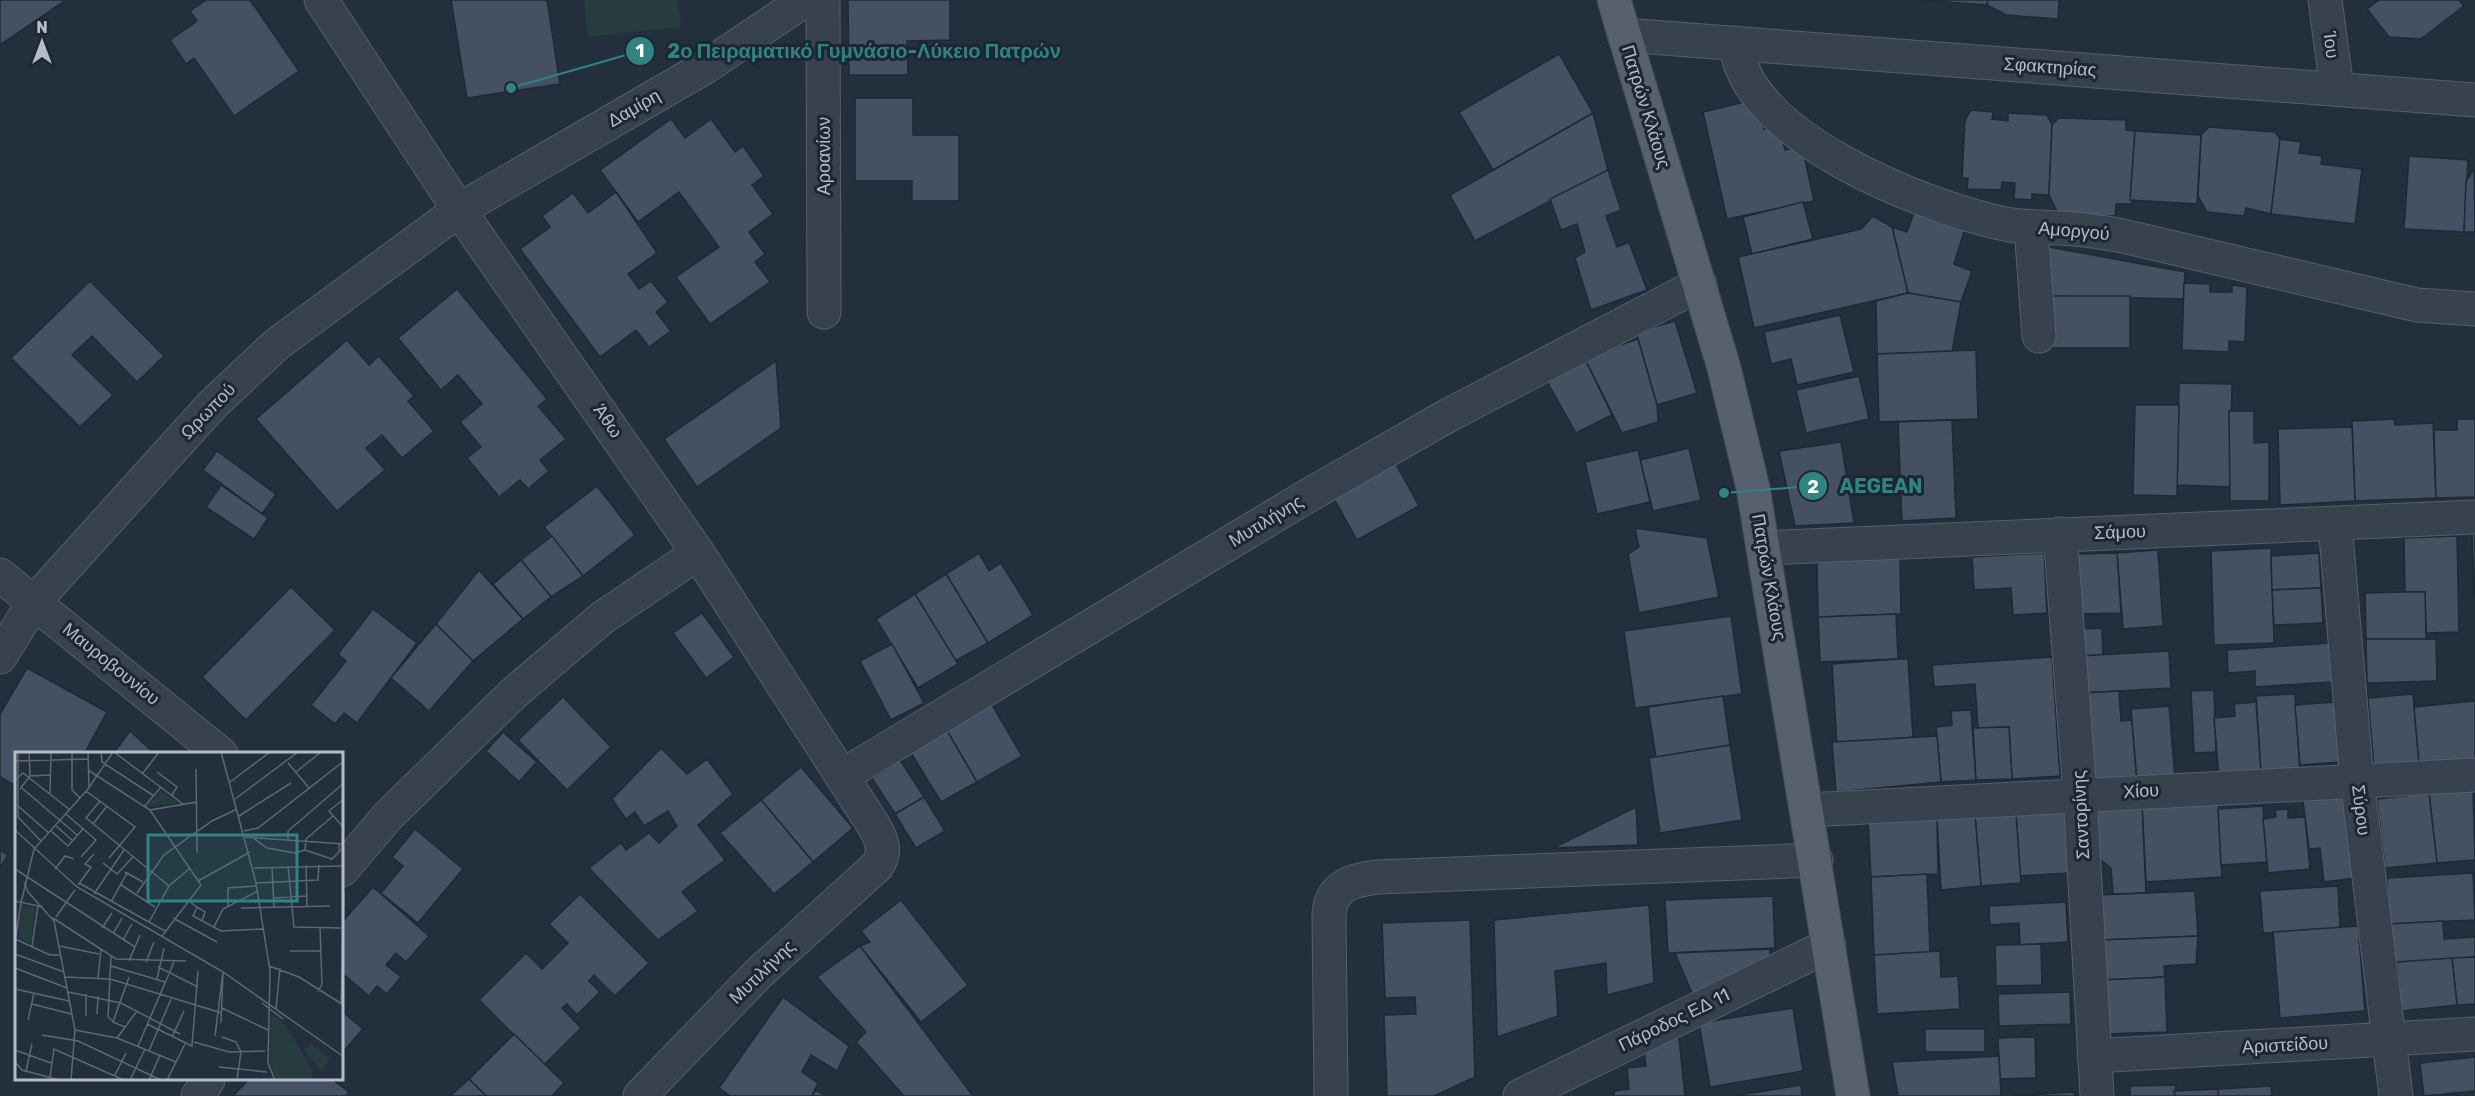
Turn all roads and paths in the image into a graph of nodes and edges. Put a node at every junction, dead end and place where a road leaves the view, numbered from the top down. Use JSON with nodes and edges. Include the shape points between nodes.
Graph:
{"nodes":[{"id":1,"x":321,"y":0,"type":"edge"},
{"id":2,"x":805,"y":0,"type":"edge"},
{"id":3,"x":823,"y":0,"type":"edge"},
{"id":4,"x":1614,"y":0,"type":"edge"},
{"id":5,"x":2325,"y":0,"type":"edge"},
{"id":6,"x":1624,"y":35,"type":"junction"},
{"id":7,"x":1736,"y":43,"type":"junction"},
{"id":8,"x":2337,"y":89,"type":"junction"},
{"id":9,"x":2475,"y":100,"type":"edge"},
{"id":10,"x":459,"y":210,"type":"junction"},
{"id":11,"x":2031,"y":227,"type":"junction"},
{"id":12,"x":1700,"y":284,"type":"junction"},
{"id":13,"x":2475,"y":309,"type":"edge"},
{"id":14,"x":824,"y":312,"type":"dead end"},
{"id":15,"x":2039,"y":336,"type":"dead end"},
{"id":16,"x":2475,"y":517,"type":"edge"},
{"id":17,"x":2335,"y":524,"type":"junction"},
{"id":18,"x":2061,"y":534,"type":"junction"},
{"id":19,"x":1764,"y":548,"type":"junction"},
{"id":20,"x":698,"y":553,"type":"junction"},
{"id":21,"x":0,"y":575,"type":"edge"},
{"id":22,"x":34,"y":602,"type":"junction"},
{"id":23,"x":0,"y":657,"type":"edge"},
{"id":24,"x":219,"y":752,"type":"edge"},
{"id":25,"x":2475,"y":775,"type":"edge"},
{"id":26,"x":842,"y":776,"type":"junction"},
{"id":27,"x":2357,"y":780,"type":"junction"},
{"id":28,"x":2080,"y":794,"type":"junction"},
{"id":29,"x":1808,"y":810,"type":"junction"},
{"id":30,"x":883,"y":850,"type":"joint"},
{"id":31,"x":345,"y":860,"type":"edge"},
{"id":32,"x":1816,"y":860,"type":"junction"},
{"id":33,"x":1829,"y":945,"type":"junction"},
{"id":34,"x":2475,"y":1034,"type":"edge"},
{"id":35,"x":2390,"y":1039,"type":"junction"},
{"id":36,"x":2094,"y":1056,"type":"junction"},
{"id":37,"x":207,"y":1081,"type":"edge"},
{"id":38,"x":651,"y":1093,"type":"edge"},
{"id":39,"x":198,"y":1096,"type":"edge"},
{"id":40,"x":1331,"y":1096,"type":"edge"},
{"id":41,"x":1520,"y":1096,"type":"edge"},
{"id":42,"x":1853,"y":1096,"type":"edge"},
{"id":43,"x":2097,"y":1096,"type":"edge"},
{"id":44,"x":2396,"y":1096,"type":"edge"}],
"edges":[{"from":1,"to":10,"type":"street","name":"Άθω"},
{"from":2,"to":10,"type":"street","name":"Δαμίρη","via":[[707,66]]},
{"from":3,"to":14,"type":"street","name":"Αροανίων"},
{"from":4,"to":6,"type":"main road","name":"Πατρών Κλάους"},
{"from":5,"to":8,"type":"street","name":"Ίου"},
{"from":6,"to":7,"type":"street","name":"Σφακτηρίας"},
{"from":6,"to":12,"type":"main road","name":"Πατρών Κλάους"},
{"from":7,"to":8,"type":"street","name":"Σφακτηρίας"},
{"from":7,"to":11,"type":"street","name":"Αμοργού","via":[[1741,70],[1753,90],[1800,133],[1836,159],[1908,195],[1987,220]]},
{"from":8,"to":9,"type":"street","name":"Σφακτηρίας"},
{"from":10,"to":20,"type":"street","name":"Άθω"},
{"from":10,"to":22,"type":"street","name":"Ωρωπού","via":[[277,344],[213,404]]},
{"from":11,"to":13,"type":"street","name":"Αμοργού","via":[[2123,236],[2423,306]]},
{"from":11,"to":15,"type":"street"},
{"from":12,"to":19,"type":"main road","name":"Πατρών Κλάους","via":[[1738,424]]},
{"from":12,"to":26,"type":"street","name":"Μυτιλήνης","via":[[1447,416],[1304,498]]},
{"from":16,"to":17,"type":"street","name":"Σάμου"},
{"from":17,"to":18,"type":"street","name":"Σάμου"},
{"from":17,"to":27,"type":"street","name":"Σύρου"},
{"from":18,"to":19,"type":"street","name":"Σάμου"},
{"from":18,"to":28,"type":"street","name":"Σαντορίνης"},
{"from":19,"to":29,"type":"main road","name":"Πατρών Κλάους"},
{"from":20,"to":26,"type":"street","name":"Άθω"},
{"from":20,"to":31,"type":"street","via":[[602,618],[513,693]]},
{"from":21,"to":22,"type":"street","name":"Μαυροβουνίου"},
{"from":22,"to":23,"type":"street","name":"Ωρωπού"},
{"from":22,"to":24,"type":"street","name":"Μαυροβουνίου"},
{"from":25,"to":27,"type":"street","name":"Χίου"},
{"from":26,"to":30,"type":"street","name":"Άθω","via":[[874,826]]},
{"from":27,"to":28,"type":"street","name":"Χίου"},
{"from":27,"to":35,"type":"street","name":"Σύρου"},
{"from":28,"to":29,"type":"street","name":"Χίου"},
{"from":28,"to":36,"type":"street","name":"Σαντορίνης"},
{"from":29,"to":32,"type":"main road","name":"Πατρών Κλάους"},
{"from":30,"to":38,"type":"street","name":"Μυτιλήνης","via":[[877,867],[759,973]]},
{"from":32,"to":33,"type":"main road","name":"Πατρών Κλάους"},
{"from":32,"to":40,"type":"street","via":[[1377,877],[1345,885],[1333,896],[1329,914]]},
{"from":33,"to":41,"type":"street","name":"Πάροδος ΕΔ 11"},
{"from":33,"to":42,"type":"main road","name":"Πατρών Κλάους"},
{"from":34,"to":35,"type":"street","name":"Αριστείδου"},
{"from":35,"to":36,"type":"street","name":"Αριστείδου"},
{"from":35,"to":44,"type":"street","name":"Σύρου"},
{"from":36,"to":43,"type":"street","name":"Σαντορίνης"},
{"from":37,"to":39,"type":"street"}]}
